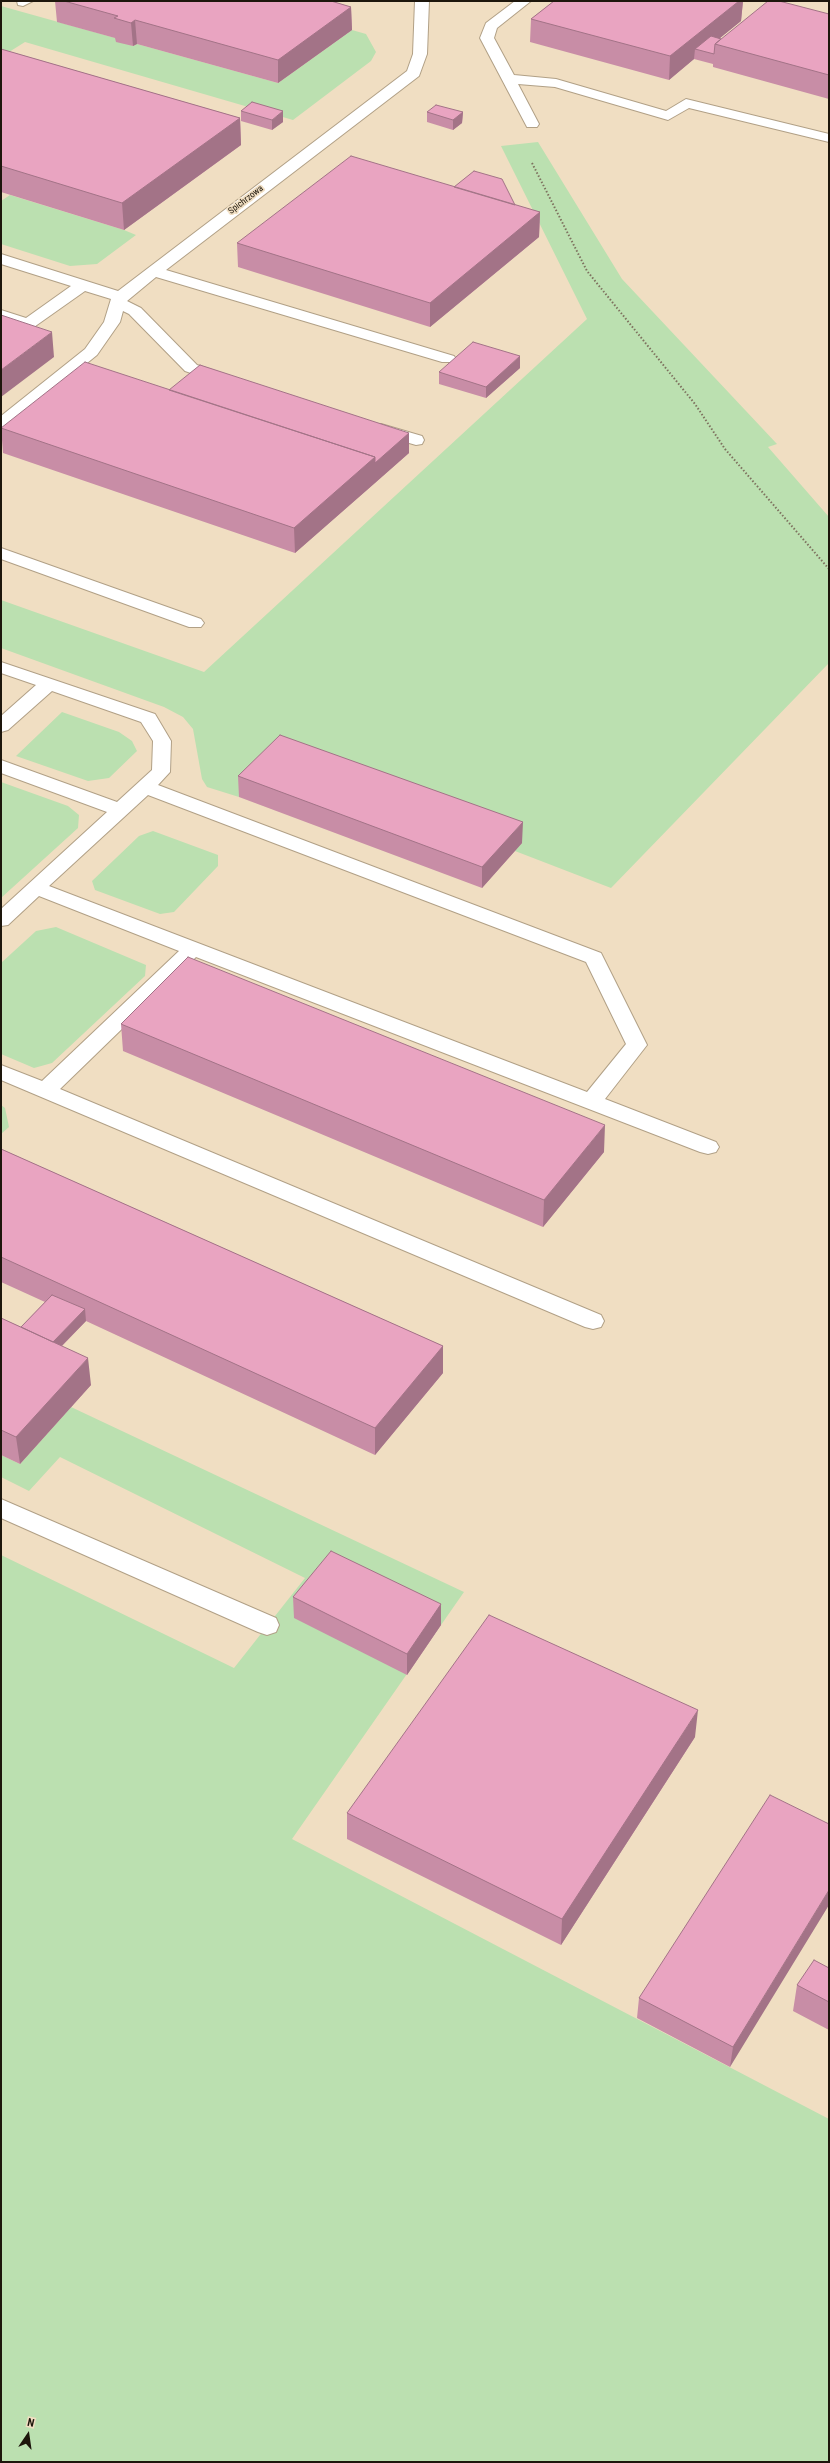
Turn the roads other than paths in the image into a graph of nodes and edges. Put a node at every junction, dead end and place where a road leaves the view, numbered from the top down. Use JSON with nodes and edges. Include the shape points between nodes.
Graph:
{"nodes":[{"id":1,"x":422,"y":1,"type":"edge"},
{"id":2,"x":524,"y":1,"type":"edge"},
{"id":3,"x":508,"y":79,"type":"junction"},
{"id":4,"x":532,"y":124,"type":"road end"},
{"id":5,"x":829,"y":138,"type":"edge"},
{"id":6,"x":1,"y":259,"type":"edge"},
{"id":7,"x":153,"y":271,"type":"junction"},
{"id":8,"x":83,"y":285,"type":"junction"},
{"id":9,"x":119,"y":300,"type":"junction"},
{"id":10,"x":1,"y":315,"type":"edge"},
{"id":11,"x":448,"y":359,"type":"dead end"},
{"id":12,"x":236,"y":383,"type":"edge"},
{"id":13,"x":1,"y":424,"type":"edge"},
{"id":14,"x":364,"y":424,"type":"edge"},
{"id":15,"x":416,"y":440,"type":"dead end"},
{"id":16,"x":1,"y":553,"type":"edge"},
{"id":17,"x":195,"y":623,"type":"dead end"},
{"id":18,"x":1,"y":667,"type":"edge"},
{"id":19,"x":49,"y":684,"type":"junction"},
{"id":20,"x":1,"y":726,"type":"edge"},
{"id":21,"x":1,"y":766,"type":"edge"},
{"id":22,"x":145,"y":787,"type":"junction"},
{"id":23,"x":120,"y":810,"type":"junction"},
{"id":24,"x":36,"y":888,"type":"junction"},
{"id":25,"x":1,"y":920,"type":"edge"},
{"id":26,"x":193,"y":949,"type":"junction"},
{"id":27,"x":1,"y":1072,"type":"edge"},
{"id":28,"x":46,"y":1091,"type":"junction"},
{"id":29,"x":591,"y":1102,"type":"junction"},
{"id":30,"x":708,"y":1147,"type":"dead end"},
{"id":31,"x":593,"y":1321,"type":"dead end"},
{"id":32,"x":1,"y":1508,"type":"edge"},
{"id":33,"x":267,"y":1625,"type":"dead end"}],
"edges":[{"from":1,"to":7,"type":"lane","name":"Spichrzowa","via":[[420,54],[414,73]]},
{"from":2,"to":3,"type":"lane","via":[[490,26],[487,38]]},
{"from":3,"to":4,"type":"lane"},
{"from":3,"to":5,"type":"lane","via":[[556,83],[668,116],[686,104]]},
{"from":6,"to":8,"type":"lane"},
{"from":7,"to":9,"type":"lane","name":"Spichrzowa"},
{"from":7,"to":11,"type":"lane"},
{"from":8,"to":9,"type":"lane"},
{"from":8,"to":10,"type":"lane","via":[[28,324]]},
{"from":9,"to":12,"type":"lane","via":[[135,311],[191,368]]},
{"from":9,"to":13,"type":"lane","via":[[112,322],[91,352]]},
{"from":14,"to":15,"type":"lane"},
{"from":16,"to":17,"type":"lane"},
{"from":18,"to":19,"type":"lane"},
{"from":19,"to":20,"type":"lane"},
{"from":19,"to":22,"type":"lane","via":[[148,718],[162,741],[161,772]]},
{"from":21,"to":23,"type":"lane"},
{"from":22,"to":23,"type":"lane"},
{"from":22,"to":29,"type":"lane","via":[[594,958],[636,1045]]},
{"from":23,"to":24,"type":"lane"},
{"from":24,"to":25,"type":"lane"},
{"from":24,"to":26,"type":"lane"},
{"from":26,"to":28,"type":"lane"},
{"from":26,"to":29,"type":"lane"},
{"from":27,"to":28,"type":"lane"},
{"from":28,"to":31,"type":"lane"},
{"from":29,"to":30,"type":"lane"},
{"from":32,"to":33,"type":"lane"}]}
